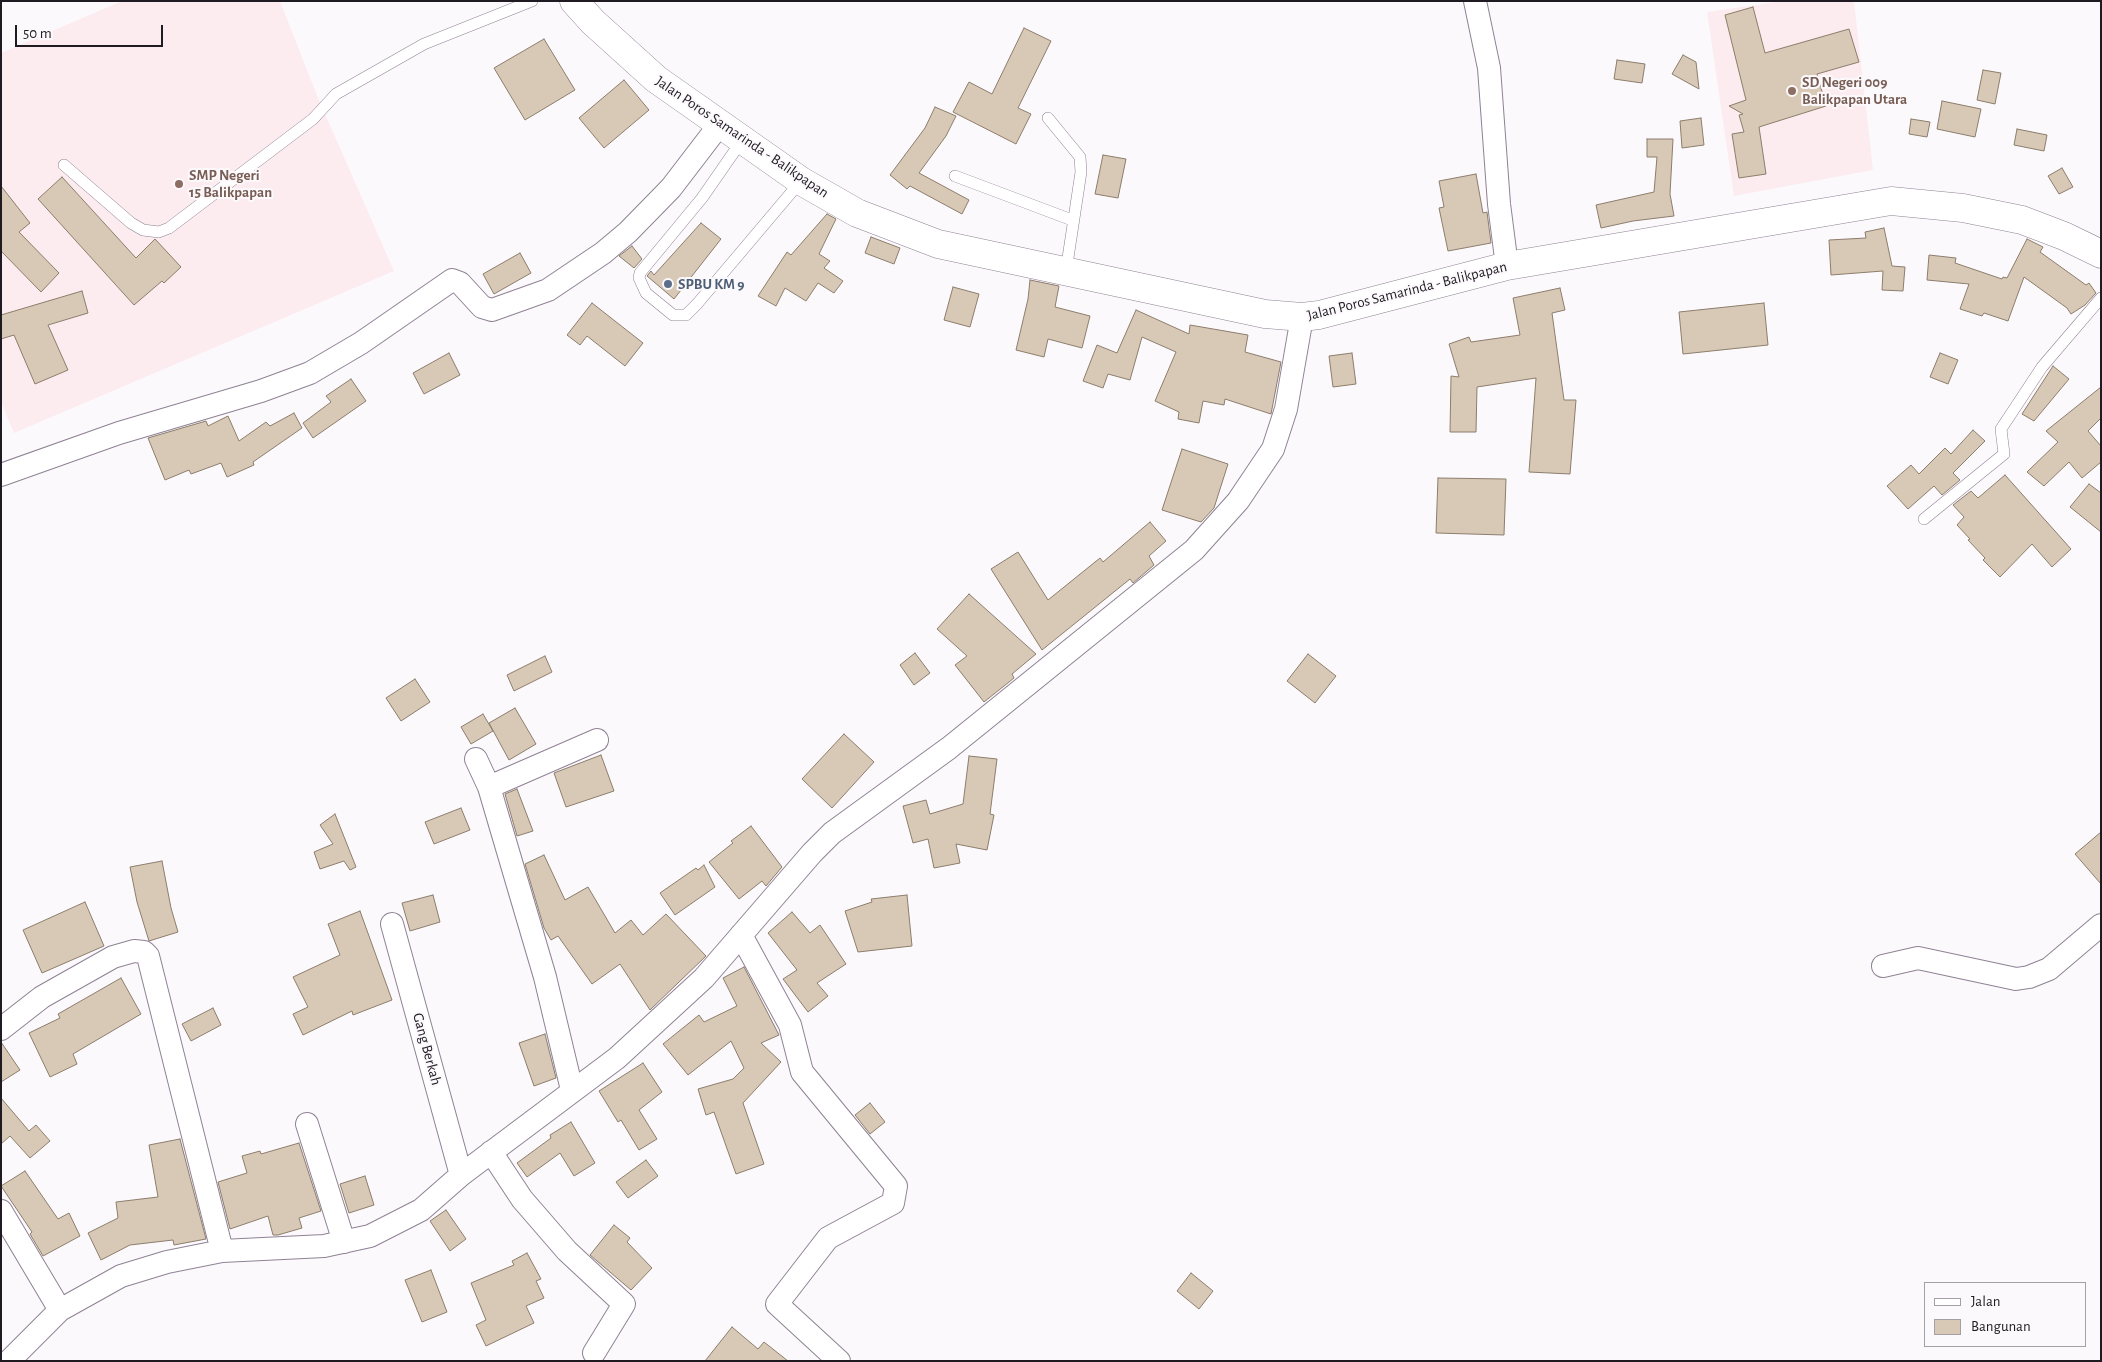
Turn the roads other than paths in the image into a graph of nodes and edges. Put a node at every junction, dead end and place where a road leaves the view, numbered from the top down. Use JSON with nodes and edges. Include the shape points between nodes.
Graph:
{"nodes":[{"id":1,"x":532,"y":1,"type":"edge"},
{"id":2,"x":574,"y":1,"type":"edge"},
{"id":3,"x":1475,"y":1,"type":"edge"},
{"id":4,"x":1048,"y":118,"type":"dead end"},
{"id":5,"x":720,"y":124,"type":"junction"},
{"id":6,"x":743,"y":138,"type":"junction"},
{"id":7,"x":64,"y":165,"type":"dead end"},
{"id":8,"x":955,"y":176,"type":"dead end"},
{"id":9,"x":802,"y":181,"type":"junction"},
{"id":10,"x":1072,"y":220,"type":"junction"},
{"id":11,"x":2099,"y":248,"type":"edge"},
{"id":12,"x":1507,"y":266,"type":"junction"},
{"id":13,"x":1066,"y":271,"type":"junction"},
{"id":14,"x":2101,"y":298,"type":"edge"},
{"id":15,"x":1302,"y":317,"type":"junction"},
{"id":16,"x":1,"y":475,"type":"edge"},
{"id":17,"x":1924,"y":519,"type":"dead end"},
{"id":18,"x":597,"y":740,"type":"dead end"},
{"id":19,"x":476,"y":759,"type":"dead end"},
{"id":20,"x":489,"y":787,"type":"junction"},
{"id":21,"x":392,"y":924,"type":"dead end"},
{"id":22,"x":2101,"y":925,"type":"edge"},
{"id":23,"x":742,"y":935,"type":"junction"},
{"id":24,"x":1883,"y":966,"type":"dead end"},
{"id":25,"x":1,"y":1029,"type":"edge"},
{"id":26,"x":572,"y":1090,"type":"junction"},
{"id":27,"x":307,"y":1124,"type":"dead end"},
{"id":28,"x":491,"y":1152,"type":"junction"},
{"id":29,"x":462,"y":1175,"type":"junction"},
{"id":30,"x":1,"y":1211,"type":"edge"},
{"id":31,"x":344,"y":1242,"type":"junction"},
{"id":32,"x":222,"y":1251,"type":"junction"},
{"id":33,"x":60,"y":1310,"type":"junction"},
{"id":34,"x":594,"y":1353,"type":"dead end"},
{"id":35,"x":11,"y":1360,"type":"edge"},
{"id":36,"x":840,"y":1361,"type":"edge"}],
"edges":[{"from":1,"to":7,"type":"lane","via":[[424,44],[336,94],[313,119],[169,228],[159,232],[143,230],[131,223]]},
{"from":2,"to":5,"type":"highway","name":"Jalan Poros Samarinda - Balikpapan","via":[[592,22],[656,80]]},
{"from":3,"to":12,"type":"street","via":[[1489,68]]},
{"from":4,"to":10,"type":"lane","via":[[1080,157],[1081,172]]},
{"from":5,"to":6,"type":"highway","name":"Jalan Poros Samarinda - Balikpapan"},
{"from":5,"to":16,"type":"street","via":[[671,188],[628,232],[604,253],[548,290],[492,310],[482,307],[460,283],[452,280],[361,343],[310,373],[119,433]]},
{"from":6,"to":9,"type":"highway","name":"Jalan Poros Samarinda - Balikpapan"},
{"from":6,"to":9,"type":"lane","via":[[702,198],[640,273],[646,293],[673,315],[686,315],[697,304]]},
{"from":8,"to":10,"type":"lane"},
{"from":9,"to":13,"type":"highway","name":"Jalan Poros Samarinda - Balikpapan","via":[[857,213],[938,244]]},
{"from":10,"to":13,"type":"lane"},
{"from":11,"to":12,"type":"highway","name":"Jalan Poros Samarinda - Balikpapan","via":[[2022,220],[1963,208],[1891,201]]},
{"from":12,"to":15,"type":"highway","name":"Jalan Poros Samarinda - Balikpapan"},
{"from":13,"to":15,"type":"highway","name":"Jalan Poros Samarinda - Balikpapan","via":[[1265,314]]},
{"from":14,"to":17,"type":"lane","via":[[2042,366],[2001,429],[2004,454]]},
{"from":15,"to":23,"type":"street","via":[[1286,409],[1273,448],[1238,501],[1200,543],[972,730],[832,833]]},
{"from":18,"to":20,"type":"street"},
{"from":19,"to":20,"type":"street"},
{"from":20,"to":26,"type":"street","via":[[545,977]]},
{"from":21,"to":29,"type":"street","name":"Gang Berkah"},
{"from":22,"to":24,"type":"street","via":[[2049,969],[2016,980],[1918,958]]},
{"from":23,"to":26,"type":"street","via":[[690,992],[617,1058]]},
{"from":23,"to":36,"type":"street","via":[[790,1025],[802,1072],[896,1186],[893,1203],[828,1238],[777,1304]]},
{"from":25,"to":32,"type":"street","via":[[42,997],[113,957],[134,951],[148,956]]},
{"from":26,"to":28,"type":"street"},
{"from":27,"to":31,"type":"street"},
{"from":28,"to":29,"type":"street"},
{"from":28,"to":34,"type":"street","via":[[522,1199],[567,1251],[624,1304]]},
{"from":29,"to":31,"type":"street","via":[[421,1210],[370,1236]]},
{"from":30,"to":33,"type":"street"},
{"from":31,"to":32,"type":"street","via":[[324,1246]]},
{"from":32,"to":33,"type":"street","via":[[167,1262],[121,1276]]},
{"from":33,"to":35,"type":"street"}]}
